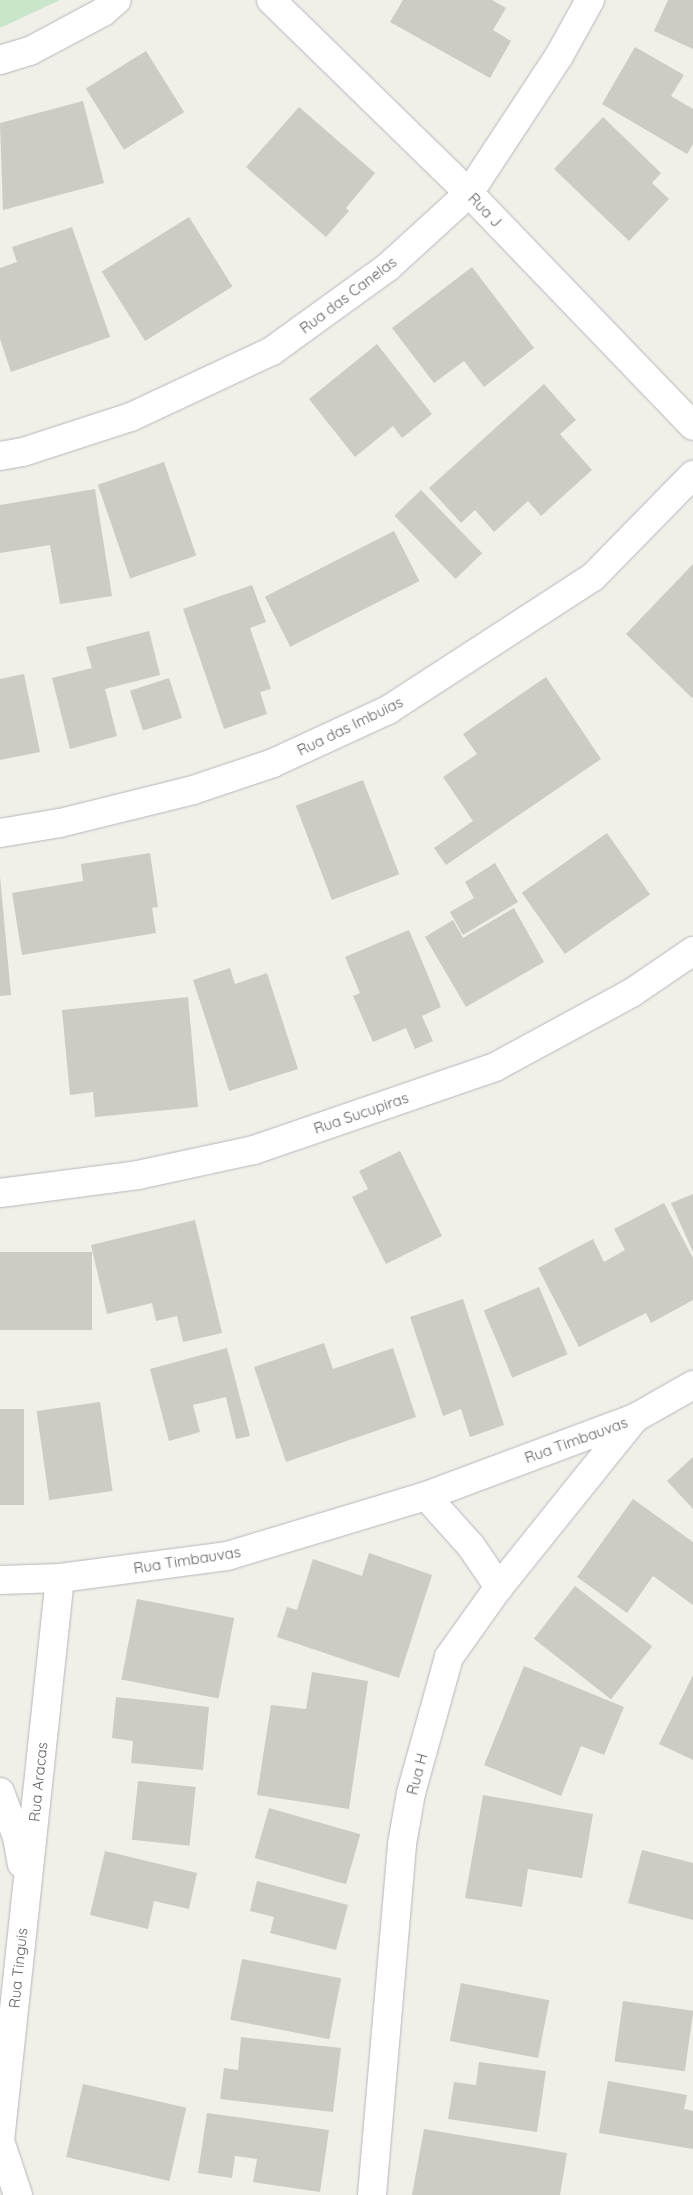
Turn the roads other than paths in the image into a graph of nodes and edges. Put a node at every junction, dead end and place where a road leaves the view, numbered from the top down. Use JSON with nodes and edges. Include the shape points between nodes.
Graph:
{"nodes":[{"id":1,"x":117,"y":0,"type":"edge"},
{"id":2,"x":271,"y":0,"type":"edge"},
{"id":3,"x":590,"y":0,"type":"edge"},
{"id":4,"x":0,"y":60,"type":"edge"},
{"id":5,"x":469,"y":193,"type":"junction"},
{"id":6,"x":693,"y":426,"type":"edge"},
{"id":7,"x":0,"y":456,"type":"edge"},
{"id":8,"x":693,"y":475,"type":"edge"},
{"id":9,"x":0,"y":833,"type":"edge"},
{"id":10,"x":693,"y":950,"type":"edge"},
{"id":11,"x":0,"y":1193,"type":"edge"},
{"id":12,"x":693,"y":1385,"type":"edge"},
{"id":13,"x":635,"y":1418,"type":"junction"},
{"id":14,"x":426,"y":1496,"type":"junction"},
{"id":15,"x":60,"y":1578,"type":"junction"},
{"id":16,"x":0,"y":1580,"type":"edge"},
{"id":17,"x":499,"y":1587,"type":"junction"},
{"id":18,"x":0,"y":1792,"type":"edge"},
{"id":19,"x":26,"y":1888,"type":"junction"},
{"id":20,"x":18,"y":2195,"type":"edge"},
{"id":21,"x":372,"y":2195,"type":"edge"}],
"edges":[{"from":1,"to":4,"type":"street","via":[[103,12],[30,51]]},
{"from":2,"to":5,"type":"street","name":"Rua J"},
{"from":3,"to":5,"type":"street","name":"Rua das Canelas","via":[[558,56]]},
{"from":5,"to":6,"type":"street","name":"Rua J"},
{"from":5,"to":7,"type":"street","name":"Rua das Canelas","via":[[388,267],[272,351],[131,417],[23,452]]},
{"from":8,"to":9,"type":"street","name":"Rua das Imbuias","via":[[594,577],[388,710],[273,763],[193,790],[60,823]]},
{"from":10,"to":11,"type":"street","name":"Rua Sucupiras","via":[[633,992],[495,1067],[254,1150],[138,1175]]},
{"from":12,"to":13,"type":"street","name":"Rua Timbauvas"},
{"from":13,"to":14,"type":"street","name":"Rua Timbauvas"},
{"from":13,"to":17,"type":"street","name":"Rua H"},
{"from":14,"to":15,"type":"street","name":"Rua Timbauvas","via":[[227,1556]]},
{"from":14,"to":17,"type":"street","via":[[471,1546]]},
{"from":15,"to":16,"type":"street","name":"Rua Timbauvas"},
{"from":15,"to":19,"type":"street","name":"Rua Aracas"},
{"from":17,"to":21,"type":"street","name":"Rua H","via":[[449,1657],[411,1793],[402,1844]]},
{"from":18,"to":19,"type":"street","name":"Rua Aracas","via":[[17,1837]]},
{"from":19,"to":20,"type":"street","name":"Rua Tinguis","via":[[0,2141]]}]}
